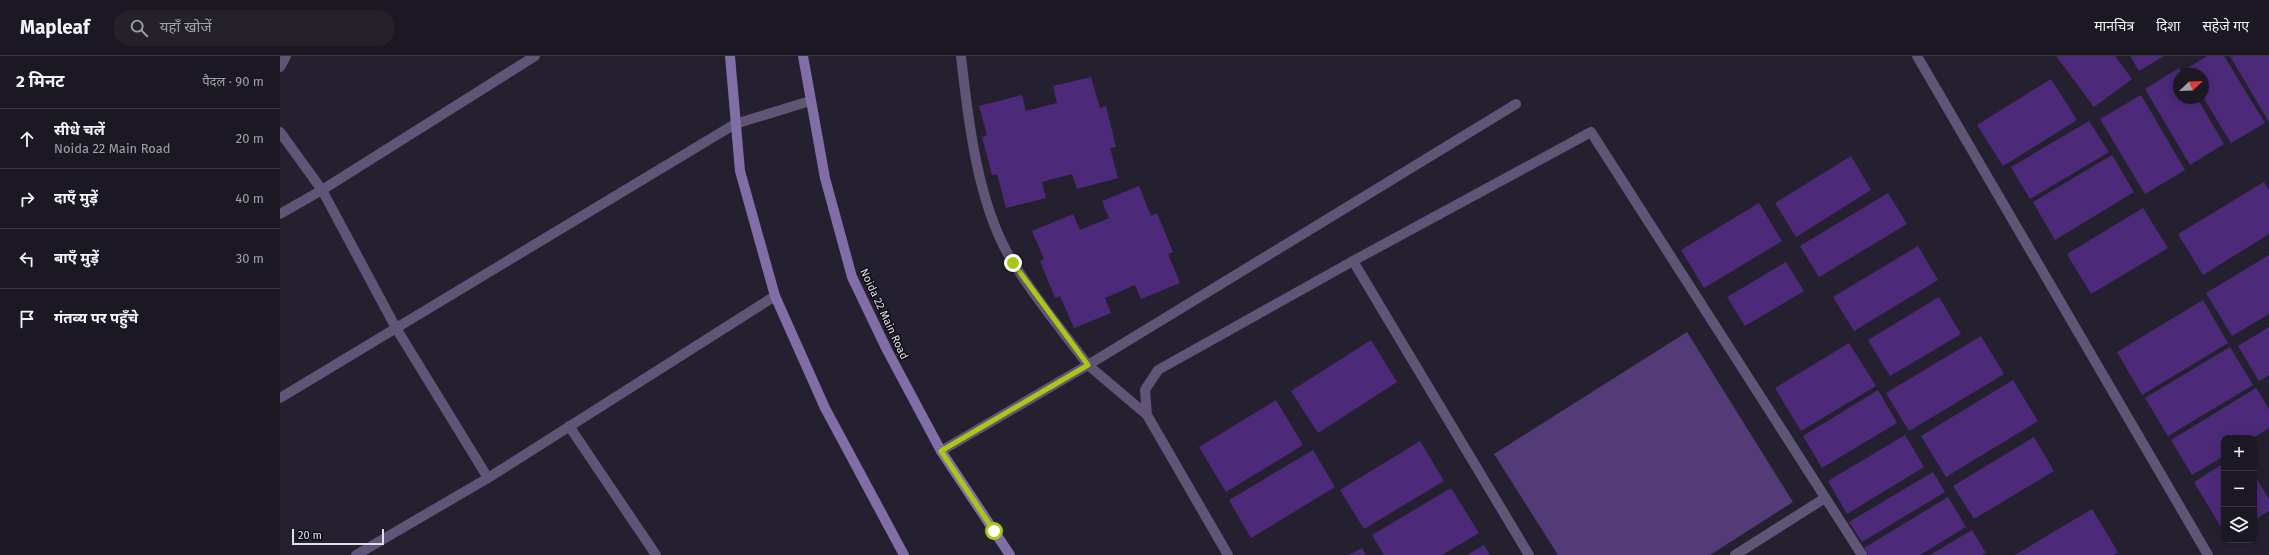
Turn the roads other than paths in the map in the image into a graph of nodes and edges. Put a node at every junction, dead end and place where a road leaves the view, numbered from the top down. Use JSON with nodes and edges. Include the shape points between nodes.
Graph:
{"nodes":[{"id":1,"x":286,"y":56,"type":"edge"},
{"id":2,"x":535,"y":56,"type":"edge"},
{"id":3,"x":730,"y":56,"type":"edge"},
{"id":4,"x":803,"y":56,"type":"edge"},
{"id":5,"x":961,"y":56,"type":"edge"},
{"id":6,"x":1917,"y":56,"type":"edge"},
{"id":7,"x":280,"y":67,"type":"edge"},
{"id":8,"x":810,"y":101,"type":"junction"},
{"id":9,"x":1516,"y":104,"type":"dead end"},
{"id":10,"x":735,"y":124,"type":"junction"},
{"id":11,"x":280,"y":132,"type":"edge"},
{"id":12,"x":322,"y":190,"type":"junction"},
{"id":13,"x":280,"y":214,"type":"edge"},
{"id":14,"x":1354,"y":261,"type":"junction"},
{"id":15,"x":775,"y":296,"type":"junction"},
{"id":16,"x":396,"y":328,"type":"junction"},
{"id":17,"x":1088,"y":365,"type":"junction"},
{"id":18,"x":280,"y":398,"type":"edge"},
{"id":19,"x":1147,"y":415,"type":"junction"},
{"id":20,"x":570,"y":426,"type":"junction"},
{"id":21,"x":941,"y":451,"type":"junction"},
{"id":22,"x":488,"y":478,"type":"junction"},
{"id":23,"x":1825,"y":498,"type":"junction"},
{"id":24,"x":356,"y":555,"type":"edge"},
{"id":25,"x":656,"y":555,"type":"edge"},
{"id":26,"x":904,"y":555,"type":"edge"},
{"id":27,"x":1010,"y":555,"type":"edge"},
{"id":28,"x":1228,"y":555,"type":"edge"},
{"id":29,"x":1529,"y":555,"type":"edge"},
{"id":30,"x":1735,"y":555,"type":"edge"},
{"id":31,"x":1862,"y":555,"type":"edge"},
{"id":32,"x":2208,"y":555,"type":"edge"}],
"edges":[{"from":1,"to":7,"type":"street"},
{"from":2,"to":12,"type":"street"},
{"from":3,"to":10,"type":"street"},
{"from":4,"to":8,"type":"street","name":"Noida 22 Main Road"},
{"from":5,"to":17,"type":"street","via":[[979,176],[996,227],[1013,263]]},
{"from":6,"to":32,"type":"street"},
{"from":8,"to":10,"type":"street"},
{"from":8,"to":21,"type":"street","name":"Noida 22 Main Road","via":[[825,178],[852,277],[887,350]]},
{"from":9,"to":17,"type":"street"},
{"from":10,"to":15,"type":"street","via":[[740,171]]},
{"from":10,"to":16,"type":"street"},
{"from":11,"to":12,"type":"street"},
{"from":12,"to":13,"type":"street"},
{"from":12,"to":16,"type":"street"},
{"from":14,"to":19,"type":"street","via":[[1158,370],[1145,390]]},
{"from":14,"to":23,"type":"street","via":[[1591,132]]},
{"from":14,"to":29,"type":"street"},
{"from":15,"to":20,"type":"street"},
{"from":15,"to":26,"type":"street","via":[[825,408]]},
{"from":16,"to":18,"type":"street"},
{"from":16,"to":22,"type":"street"},
{"from":17,"to":19,"type":"street"},
{"from":17,"to":21,"type":"street"},
{"from":19,"to":28,"type":"street"},
{"from":20,"to":22,"type":"street"},
{"from":20,"to":25,"type":"street"},
{"from":21,"to":27,"type":"street","name":"Noida 22 Main Road"},
{"from":22,"to":24,"type":"street"},
{"from":23,"to":30,"type":"street"},
{"from":23,"to":31,"type":"street"}]}
